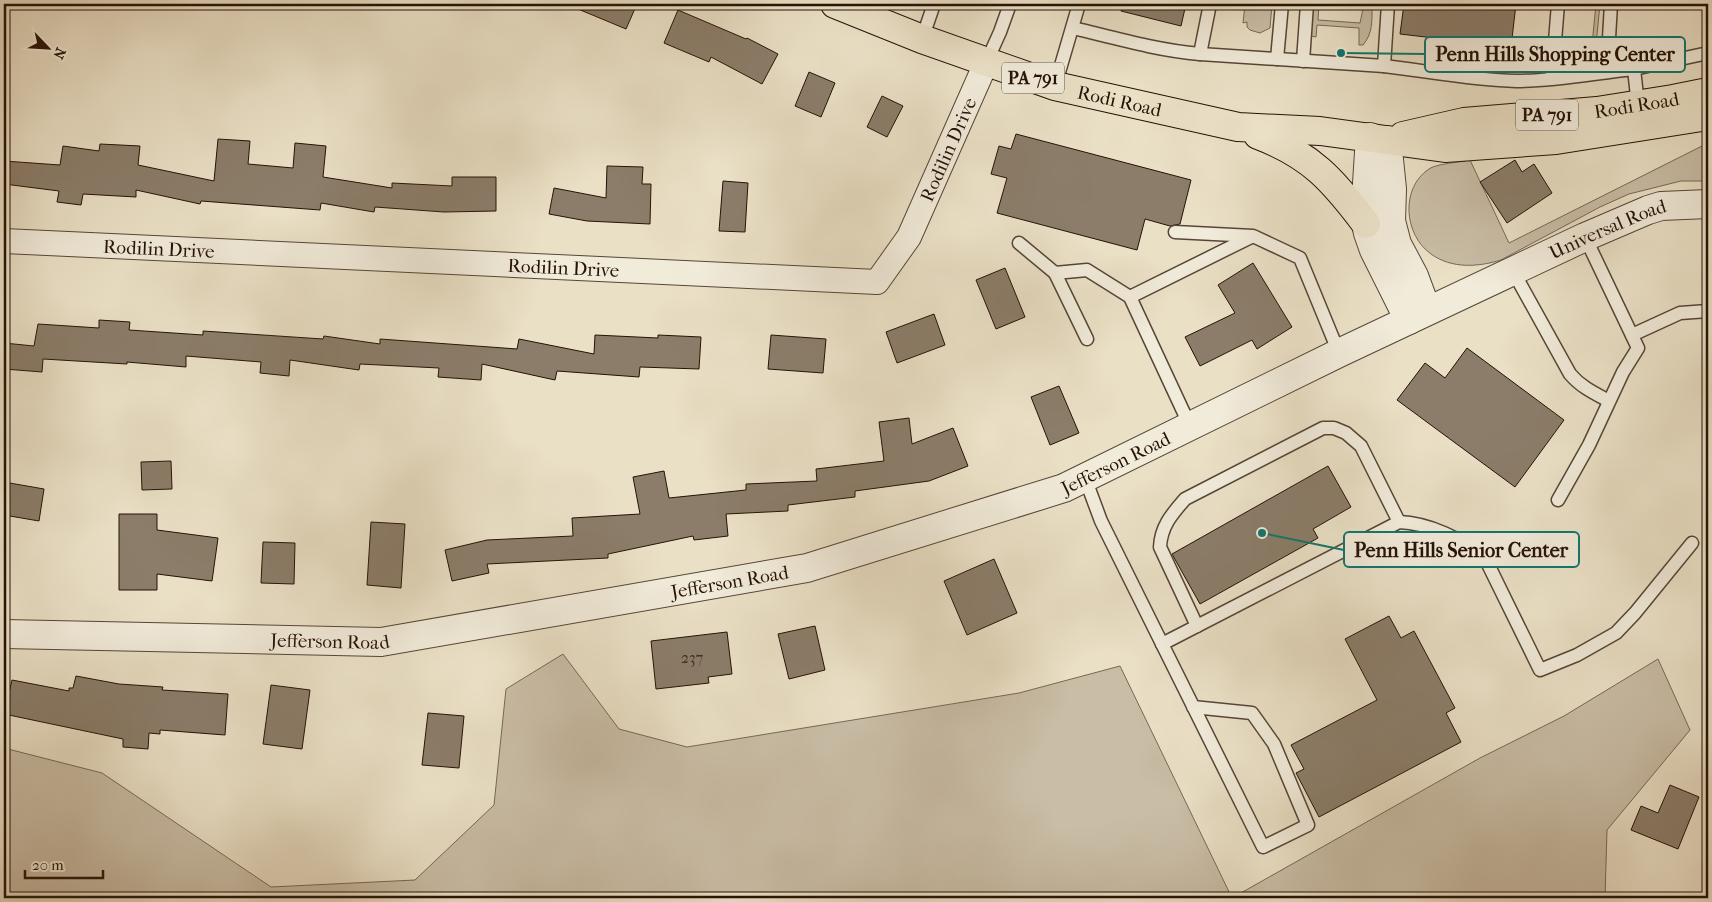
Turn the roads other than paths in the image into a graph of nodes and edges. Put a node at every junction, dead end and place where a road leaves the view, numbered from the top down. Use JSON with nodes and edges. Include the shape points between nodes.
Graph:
{"nodes":[{"id":1,"x":835,"y":4,"type":"edge"},
{"id":2,"x":934,"y":4,"type":"edge"},
{"id":3,"x":1010,"y":4,"type":"edge"},
{"id":4,"x":1079,"y":4,"type":"edge"},
{"id":5,"x":1210,"y":4,"type":"edge"},
{"id":6,"x":1282,"y":4,"type":"edge"},
{"id":7,"x":1307,"y":4,"type":"edge"},
{"id":8,"x":1388,"y":4,"type":"edge"},
{"id":9,"x":1558,"y":4,"type":"edge"},
{"id":10,"x":1610,"y":4,"type":"edge"},
{"id":11,"x":864,"y":9,"type":"edge"},
{"id":12,"x":1073,"y":28,"type":"junction"},
{"id":13,"x":922,"y":39,"type":"junction"},
{"id":14,"x":1708,"y":53,"type":"edge"},
{"id":15,"x":1200,"y":54,"type":"junction"},
{"id":16,"x":1277,"y":59,"type":"junction"},
{"id":17,"x":1303,"y":60,"type":"junction"},
{"id":18,"x":986,"y":62,"type":"junction"},
{"id":19,"x":1384,"y":66,"type":"junction"},
{"id":20,"x":1634,"y":69,"type":"junction"},
{"id":21,"x":1607,"y":72,"type":"junction"},
{"id":22,"x":1552,"y":78,"type":"junction"},
{"id":23,"x":1055,"y":86,"type":"junction"},
{"id":24,"x":1708,"y":92,"type":"edge"},
{"id":25,"x":1638,"y":105,"type":"junction"},
{"id":26,"x":1708,"y":116,"type":"edge"},
{"id":27,"x":1238,"y":127,"type":"junction"},
{"id":28,"x":1378,"y":139,"type":"junction"},
{"id":29,"x":1708,"y":204,"type":"edge"},
{"id":30,"x":1366,"y":224,"type":"junction"},
{"id":31,"x":1175,"y":232,"type":"dead end"},
{"id":32,"x":1253,"y":236,"type":"junction"},
{"id":33,"x":1585,"y":237,"type":"junction"},
{"id":34,"x":4,"y":241,"type":"edge"},
{"id":35,"x":1020,"y":243,"type":"dead end"},
{"id":36,"x":1513,"y":271,"type":"junction"},
{"id":37,"x":1055,"y":273,"type":"junction"},
{"id":38,"x":1130,"y":297,"type":"junction"},
{"id":39,"x":1708,"y":311,"type":"edge"},
{"id":40,"x":1418,"y":316,"type":"junction"},
{"id":41,"x":1632,"y":335,"type":"junction"},
{"id":42,"x":1087,"y":339,"type":"dead end"},
{"id":43,"x":1339,"y":353,"type":"junction"},
{"id":44,"x":1609,"y":401,"type":"junction"},
{"id":45,"x":1190,"y":426,"type":"junction"},
{"id":46,"x":1084,"y":478,"type":"junction"},
{"id":47,"x":1558,"y":500,"type":"dead end"},
{"id":48,"x":1400,"y":522,"type":"junction"},
{"id":49,"x":1692,"y":543,"type":"dead end"},
{"id":50,"x":1197,"y":626,"type":"junction"},
{"id":51,"x":4,"y":634,"type":"edge"},
{"id":52,"x":1162,"y":644,"type":"junction"},
{"id":53,"x":1193,"y":707,"type":"junction"}],
"edges":[{"from":1,"to":11,"type":"main road","name":"Rodi Road","number":"PA 791"},
{"from":2,"to":13,"type":"lane"},
{"from":3,"to":18,"type":"lane"},
{"from":4,"to":12,"type":"lane"},
{"from":5,"to":15,"type":"lane"},
{"from":6,"to":16,"type":"lane"},
{"from":7,"to":17,"type":"lane"},
{"from":8,"to":19,"type":"lane"},
{"from":9,"to":22,"type":"lane"},
{"from":10,"to":21,"type":"lane"},
{"from":11,"to":13,"type":"main road","name":"Rodi Road","number":"PA 791"},
{"from":12,"to":15,"type":"lane","via":[[1146,46]]},
{"from":12,"to":23,"type":"lane"},
{"from":13,"to":18,"type":"main road","name":"Rodi Road","number":"PA 791"},
{"from":14,"to":20,"type":"lane"},
{"from":15,"to":16,"type":"lane"},
{"from":16,"to":17,"type":"lane"},
{"from":17,"to":19,"type":"lane"},
{"from":18,"to":23,"type":"main road","name":"Rodi Road","number":"PA 791"},
{"from":18,"to":34,"type":"street","name":"Rodilin Drive","via":[[909,237],[876,282]]},
{"from":19,"to":22,"type":"lane","via":[[1517,81]]},
{"from":20,"to":21,"type":"lane"},
{"from":20,"to":25,"type":"lane"},
{"from":21,"to":22,"type":"lane"},
{"from":23,"to":27,"type":"main road","name":"Rodi Road","number":"PA 791"},
{"from":24,"to":25,"type":"main road","name":"Rodi Road","number":"PA 791"},
{"from":25,"to":28,"type":"main road","name":"Rodi Road","number":"PA 791","via":[[1464,122]]},
{"from":26,"to":28,"type":"main road","name":"Rodi Road","number":"PA 791","via":[[1556,140],[1444,148]]},
{"from":27,"to":28,"type":"main road","name":"Rodi Road","number":"PA 791","via":[[1320,131]]},
{"from":27,"to":30,"type":"main road","via":[[1288,147],[1317,167]]},
{"from":28,"to":30,"type":"street"},
{"from":28,"to":40,"type":"street","via":[[1391,172],[1391,221],[1397,244],[1414,276]]},
{"from":29,"to":33,"type":"street","name":"Universal Road","via":[[1661,206]]},
{"from":30,"to":40,"type":"street","via":[[1374,250]]},
{"from":31,"to":32,"type":"lane"},
{"from":32,"to":38,"type":"lane"},
{"from":32,"to":43,"type":"lane","via":[[1300,258]]},
{"from":33,"to":36,"type":"street","name":"Universal Road"},
{"from":33,"to":41,"type":"lane"},
{"from":35,"to":37,"type":"lane"},
{"from":36,"to":40,"type":"street","name":"Jefferson Road"},
{"from":36,"to":44,"type":"lane","via":[[1570,374],[1578,383]]},
{"from":37,"to":38,"type":"lane","via":[[1087,270]]},
{"from":37,"to":42,"type":"lane"},
{"from":38,"to":45,"type":"lane"},
{"from":39,"to":41,"type":"lane","via":[[1680,313]]},
{"from":40,"to":43,"type":"street","name":"Jefferson Road"},
{"from":41,"to":44,"type":"lane","via":[[1638,348]]},
{"from":43,"to":45,"type":"street","name":"Jefferson Road"},
{"from":44,"to":47,"type":"lane"},
{"from":45,"to":46,"type":"street","name":"Jefferson Road"},
{"from":46,"to":51,"type":"street","name":"Jefferson Road","via":[[1064,488],[807,568],[381,642]]},
{"from":46,"to":52,"type":"lane","via":[[1101,521]]},
{"from":48,"to":49,"type":"lane","via":[[1414,523],[1454,538],[1486,558],[1540,670],[1577,655],[1616,633]]},
{"from":48,"to":50,"type":"lane"},
{"from":48,"to":50,"type":"lane","via":[[1361,446],[1346,433],[1323,428],[1185,500],[1170,516],[1160,536],[1160,546]]},
{"from":50,"to":52,"type":"lane"},
{"from":52,"to":53,"type":"lane"},
{"from":53,"to":53,"type":"lane","via":[[1263,847],[1308,825],[1274,744],[1252,713]]}]}
